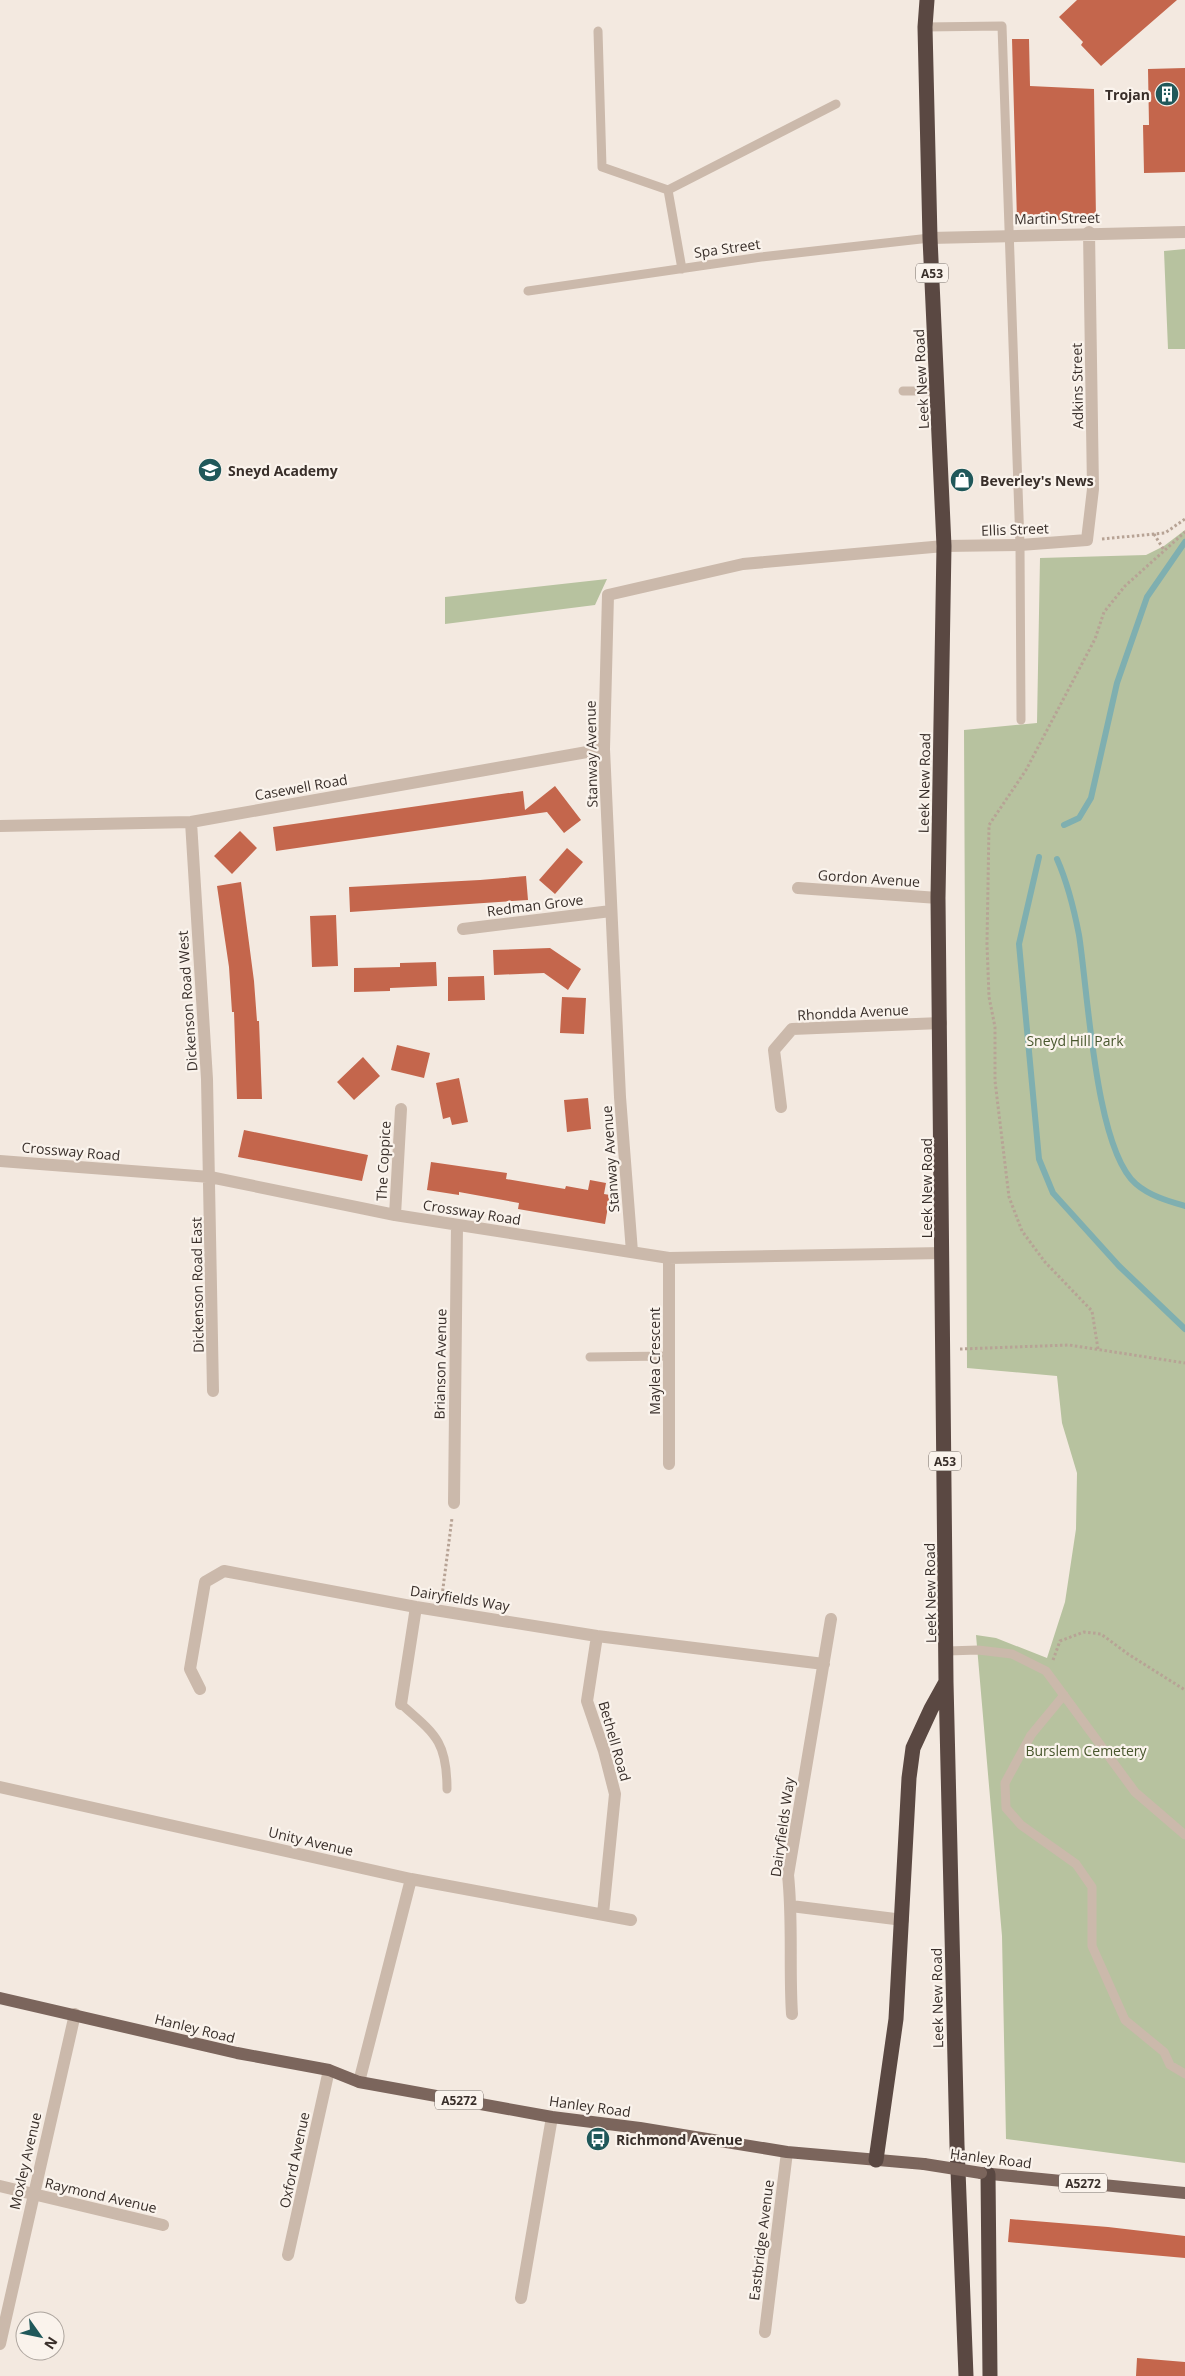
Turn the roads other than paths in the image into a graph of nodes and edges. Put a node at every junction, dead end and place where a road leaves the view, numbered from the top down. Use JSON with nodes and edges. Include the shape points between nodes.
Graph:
{"nodes":[{"id":1,"x":927,"y":0,"type":"edge"},
{"id":2,"x":925,"y":27,"type":"junction"},
{"id":3,"x":598,"y":31,"type":"dead end"},
{"id":4,"x":836,"y":104,"type":"dead end"},
{"id":5,"x":668,"y":190,"type":"junction"},
{"id":6,"x":1089,"y":232,"type":"junction"},
{"id":7,"x":1185,"y":232,"type":"edge"},
{"id":8,"x":1008,"y":234,"type":"junction"},
{"id":9,"x":930,"y":238,"type":"junction"},
{"id":10,"x":682,"y":269,"type":"junction"},
{"id":11,"x":528,"y":291,"type":"dead end"},
{"id":12,"x":938,"y":391,"type":"junction"},
{"id":13,"x":903,"y":392,"type":"dead end"},
{"id":14,"x":1087,"y":540,"type":"joint"},
{"id":15,"x":1020,"y":545,"type":"junction"},
{"id":16,"x":944,"y":546,"type":"junction"},
{"id":17,"x":1022,"y":720,"type":"dead end"},
{"id":18,"x":604,"y":749,"type":"junction"},
{"id":19,"x":191,"y":822,"type":"junction"},
{"id":20,"x":0,"y":826,"type":"edge"},
{"id":21,"x":798,"y":888,"type":"dead end"},
{"id":22,"x":938,"y":898,"type":"junction"},
{"id":23,"x":611,"y":911,"type":"junction"},
{"id":24,"x":463,"y":929,"type":"dead end"},
{"id":25,"x":941,"y":1023,"type":"junction"},
{"id":26,"x":781,"y":1107,"type":"dead end"},
{"id":27,"x":401,"y":1109,"type":"dead end"},
{"id":28,"x":0,"y":1161,"type":"edge"},
{"id":29,"x":210,"y":1177,"type":"junction"},
{"id":30,"x":395,"y":1215,"type":"junction"},
{"id":31,"x":457,"y":1225,"type":"junction"},
{"id":32,"x":632,"y":1252,"type":"junction"},
{"id":33,"x":943,"y":1253,"type":"junction"},
{"id":34,"x":669,"y":1258,"type":"junction"},
{"id":35,"x":669,"y":1356,"type":"junction"},
{"id":36,"x":590,"y":1357,"type":"dead end"},
{"id":37,"x":214,"y":1391,"type":"dead end"},
{"id":38,"x":669,"y":1464,"type":"dead end"},
{"id":39,"x":454,"y":1503,"type":"road end"},
{"id":40,"x":416,"y":1607,"type":"junction"},
{"id":41,"x":832,"y":1619,"type":"dead end"},
{"id":42,"x":597,"y":1636,"type":"junction"},
{"id":43,"x":947,"y":1651,"type":"junction"},
{"id":44,"x":824,"y":1664,"type":"junction"},
{"id":45,"x":946,"y":1682,"type":"junction"},
{"id":46,"x":200,"y":1690,"type":"dead end"},
{"id":47,"x":1064,"y":1695,"type":"junction"},
{"id":48,"x":401,"y":1704,"type":"joint"},
{"id":49,"x":0,"y":1787,"type":"edge"},
{"id":50,"x":447,"y":1789,"type":"dead end"},
{"id":51,"x":1185,"y":1835,"type":"edge"},
{"id":52,"x":410,"y":1879,"type":"junction"},
{"id":53,"x":791,"y":1906,"type":"junction"},
{"id":54,"x":603,"y":1914,"type":"junction"},
{"id":55,"x":630,"y":1920,"type":"dead end"},
{"id":56,"x":902,"y":1920,"type":"junction"},
{"id":57,"x":0,"y":1998,"type":"edge"},
{"id":58,"x":75,"y":2014,"type":"junction"},
{"id":59,"x":792,"y":2014,"type":"dead end"},
{"id":60,"x":329,"y":2070,"type":"junction"},
{"id":61,"x":1185,"y":2074,"type":"edge"},
{"id":62,"x":359,"y":2082,"type":"junction"},
{"id":63,"x":552,"y":2117,"type":"junction"},
{"id":64,"x":786,"y":2152,"type":"junction"},
{"id":65,"x":876,"y":2160,"type":"junction"},
{"id":66,"x":985,"y":2174,"type":"junction"},
{"id":67,"x":0,"y":2186,"type":"edge"},
{"id":68,"x":1185,"y":2193,"type":"edge"},
{"id":69,"x":32,"y":2195,"type":"junction"},
{"id":70,"x":163,"y":2225,"type":"dead end"},
{"id":71,"x":288,"y":2255,"type":"dead end"},
{"id":72,"x":521,"y":2298,"type":"dead end"},
{"id":73,"x":765,"y":2332,"type":"dead end"},
{"id":74,"x":0,"y":2344,"type":"edge"},
{"id":75,"x":966,"y":2376,"type":"edge"},
{"id":76,"x":990,"y":2376,"type":"edge"}],
"edges":[{"from":1,"to":2,"type":"highway","name":"Leek New Road","number":"A53"},
{"from":2,"to":8,"type":"lane","via":[[1002,26]]},
{"from":2,"to":9,"type":"highway","name":"Leek New Road","number":"A53"},
{"from":3,"to":5,"type":"lane","via":[[602,167]]},
{"from":4,"to":5,"type":"lane"},
{"from":5,"to":10,"type":"lane"},
{"from":6,"to":7,"type":"street","name":"Martin Street"},
{"from":6,"to":8,"type":"street","name":"Martin Street"},
{"from":6,"to":14,"type":"street","name":"Adkins Street","via":[[1093,489]]},
{"from":8,"to":9,"type":"street","name":"Martin Street"},
{"from":8,"to":15,"type":"lane"},
{"from":9,"to":10,"type":"lane","name":"Spa Street"},
{"from":9,"to":12,"type":"highway","name":"Leek New Road","number":"A53"},
{"from":10,"to":11,"type":"lane","name":"Spa Street"},
{"from":12,"to":13,"type":"lane"},
{"from":12,"to":16,"type":"highway","name":"Leek New Road","number":"A53"},
{"from":14,"to":15,"type":"street","name":"Ellis Street"},
{"from":15,"to":16,"type":"street","name":"Ellis Street"},
{"from":15,"to":17,"type":"lane"},
{"from":16,"to":18,"type":"street","name":"Stanway Avenue","via":[[743,564],[608,595]]},
{"from":16,"to":22,"type":"highway","name":"Leek New Road","number":"A53"},
{"from":18,"to":19,"type":"street","name":"Casewell Road"},
{"from":18,"to":23,"type":"street","name":"Stanway Avenue"},
{"from":19,"to":20,"type":"street","name":"Casewell Road"},
{"from":19,"to":29,"type":"street","name":"Dickenson Road West"},
{"from":21,"to":22,"type":"street","name":"Gordon Avenue"},
{"from":22,"to":25,"type":"highway","name":"Leek New Road","number":"A53"},
{"from":23,"to":24,"type":"street","name":"Redman Grove"},
{"from":23,"to":32,"type":"street","name":"Stanway Avenue"},
{"from":25,"to":26,"type":"street","name":"Rhondda Avenue","via":[[792,1029],[774,1050]]},
{"from":25,"to":33,"type":"highway","name":"Leek New Road","number":"A53"},
{"from":27,"to":30,"type":"street","name":"The Coppice"},
{"from":28,"to":29,"type":"street","name":"Crossway Road"},
{"from":29,"to":30,"type":"street","name":"Crossway Road"},
{"from":29,"to":37,"type":"street","name":"Dickenson Road East"},
{"from":30,"to":31,"type":"street","name":"Crossway Road"},
{"from":31,"to":32,"type":"street","name":"Crossway Road"},
{"from":31,"to":39,"type":"street","name":"Brianson Avenue"},
{"from":32,"to":34,"type":"street","name":"Crossway Road"},
{"from":33,"to":34,"type":"street","name":"Crossway Road"},
{"from":33,"to":43,"type":"highway","name":"Leek New Road","number":"A53"},
{"from":34,"to":35,"type":"street","name":"Maylea Crescent"},
{"from":35,"to":36,"type":"lane"},
{"from":35,"to":38,"type":"street","name":"Maylea Crescent"},
{"from":40,"to":42,"type":"street","name":"Dairyfields Way"},
{"from":40,"to":46,"type":"street","name":"Dairyfields Way","via":[[224,1571],[205,1582],[190,1669]]},
{"from":40,"to":48,"type":"street"},
{"from":41,"to":44,"type":"street","name":"Dairyfields Way"},
{"from":42,"to":44,"type":"street","name":"Dairyfields Way"},
{"from":42,"to":54,"type":"street","name":"Bethell Road","via":[[587,1701],[615,1794]]},
{"from":43,"to":45,"type":"highway","name":"Leek New Road","number":"A53"},
{"from":43,"to":47,"type":"lane","via":[[1012,1654],[1046,1671]]},
{"from":44,"to":53,"type":"street","name":"Dairyfields Way","via":[[788,1875]]},
{"from":45,"to":56,"type":"highway","via":[[913,1748]]},
{"from":45,"to":75,"type":"highway","name":"Leek New Road","number":"A53"},
{"from":47,"to":51,"type":"lane","via":[[1135,1792]]},
{"from":47,"to":61,"type":"lane","via":[[1031,1735],[1005,1783],[1006,1808],[1020,1825],[1076,1864],[1092,1887],[1092,1946],[1125,2020],[1164,2052],[1170,2065]]},
{"from":48,"to":50,"type":"lane","via":[[438,1739],[444,1750]]},
{"from":49,"to":52,"type":"street","name":"Unity Avenue"},
{"from":52,"to":54,"type":"street"},
{"from":52,"to":62,"type":"street"},
{"from":53,"to":56,"type":"street"},
{"from":53,"to":59,"type":"street","name":"Dairyfields Way"},
{"from":54,"to":55,"type":"street"},
{"from":56,"to":65,"type":"highway","via":[[896,2019]]},
{"from":57,"to":58,"type":"main road","name":"Hanley Road","number":"A5272"},
{"from":58,"to":60,"type":"main road","name":"Hanley Road","number":"A5272","via":[[237,2053]]},
{"from":58,"to":69,"type":"street","name":"Moxley Avenue"},
{"from":60,"to":62,"type":"main road","name":"Hanley Road","number":"A5272"},
{"from":60,"to":71,"type":"street","name":"Oxford Avenue"},
{"from":62,"to":63,"type":"main road","name":"Hanley Road","number":"A5272"},
{"from":63,"to":64,"type":"main road","name":"Hanley Road","number":"A5272"},
{"from":63,"to":72,"type":"street"},
{"from":64,"to":65,"type":"main road","name":"Hanley Road","number":"A5272"},
{"from":64,"to":73,"type":"street","name":"Eastbridge Avenue"},
{"from":65,"to":66,"type":"main road","name":"Hanley Road","number":"A5272","bridge":true},
{"from":66,"to":68,"type":"main road","name":"Hanley Road","number":"A5272"},
{"from":66,"to":76,"type":"highway"},
{"from":67,"to":69,"type":"street","name":"Raymond Avenue"},
{"from":69,"to":70,"type":"street","name":"Raymond Avenue"},
{"from":69,"to":74,"type":"street","name":"Moxley Avenue"}]}
